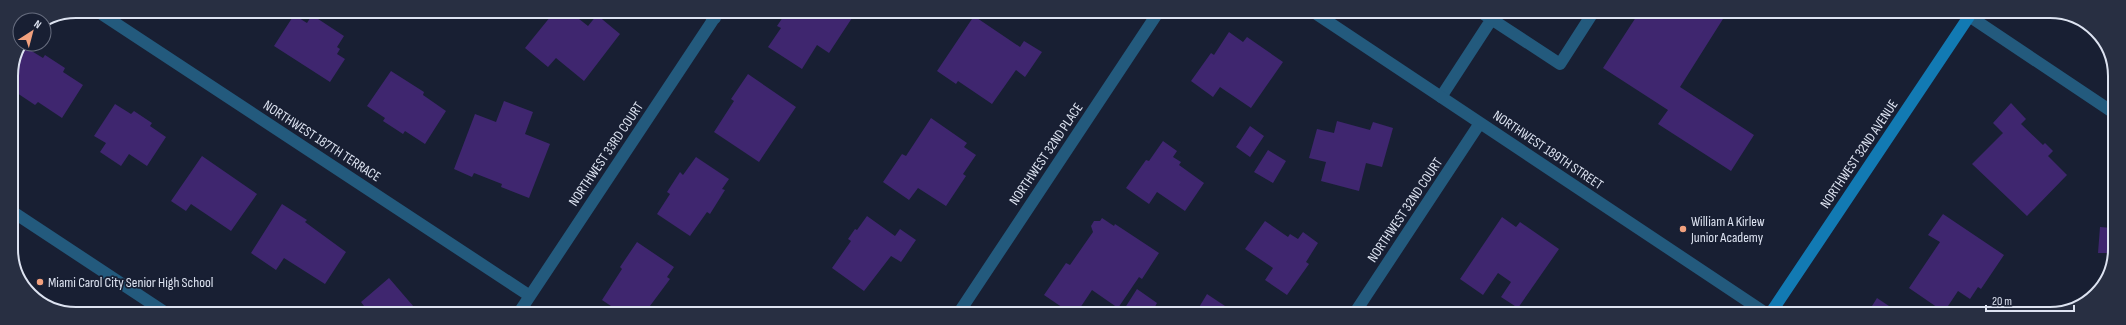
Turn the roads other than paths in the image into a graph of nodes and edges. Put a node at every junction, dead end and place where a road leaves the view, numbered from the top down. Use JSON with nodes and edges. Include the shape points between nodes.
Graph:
{"nodes":[{"id":1,"x":108,"y":18,"type":"edge"},
{"id":2,"x":715,"y":18,"type":"edge"},
{"id":3,"x":1154,"y":18,"type":"edge"},
{"id":4,"x":1322,"y":18,"type":"edge"},
{"id":5,"x":1493,"y":18,"type":"edge"},
{"id":6,"x":1497,"y":18,"type":"edge"},
{"id":7,"x":1590,"y":18,"type":"edge"},
{"id":8,"x":1968,"y":18,"type":"edge"},
{"id":9,"x":1977,"y":18,"type":"edge"},
{"id":10,"x":1440,"y":97,"type":"junction"},
{"id":11,"x":2108,"y":109,"type":"edge"},
{"id":12,"x":1480,"y":124,"type":"junction"},
{"id":13,"x":18,"y":216,"type":"edge"},
{"id":14,"x":530,"y":296,"type":"junction"},
{"id":15,"x":155,"y":307,"type":"edge"},
{"id":16,"x":523,"y":307,"type":"edge"},
{"id":17,"x":963,"y":307,"type":"edge"},
{"id":18,"x":1359,"y":307,"type":"edge"},
{"id":19,"x":1758,"y":307,"type":"edge"},
{"id":20,"x":1774,"y":307,"type":"edge"}],
"edges":[{"from":1,"to":14,"type":"street","name":"NORTHWEST 187TH TERRACE"},
{"from":2,"to":14,"type":"street","name":"NORTHWEST 33RD COURT"},
{"from":3,"to":17,"type":"street","name":"NORTHWEST 32ND PLACE"},
{"from":4,"to":10,"type":"street","name":"NORTHWEST 189TH STREET"},
{"from":5,"to":10,"type":"street"},
{"from":6,"to":7,"type":"street","via":[[1560,64]]},
{"from":8,"to":20,"type":"street","name":"NORTHWEST 32ND AVENUE"},
{"from":9,"to":11,"type":"street"},
{"from":10,"to":12,"type":"street","name":"NORTHWEST 189TH STREET"},
{"from":12,"to":18,"type":"street","name":"NORTHWEST 32ND COURT"},
{"from":12,"to":19,"type":"street","name":"NORTHWEST 189TH STREET"},
{"from":13,"to":15,"type":"street"},
{"from":14,"to":16,"type":"street","name":"NORTHWEST 33RD COURT"}]}
